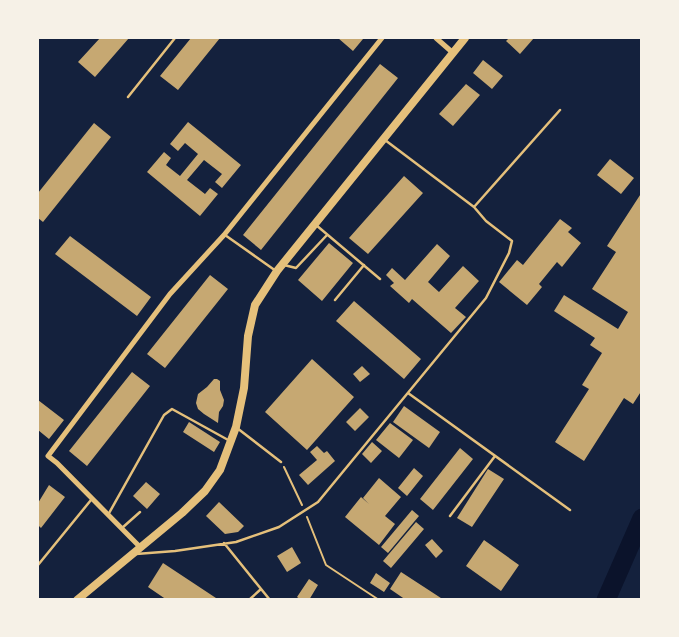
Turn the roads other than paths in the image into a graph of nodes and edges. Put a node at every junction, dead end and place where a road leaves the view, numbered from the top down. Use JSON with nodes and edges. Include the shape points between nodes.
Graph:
{"nodes":[{"id":1,"x":175,"y":38,"type":"edge"},
{"id":2,"x":382,"y":38,"type":"edge"},
{"id":3,"x":436,"y":38,"type":"edge"},
{"id":4,"x":465,"y":38,"type":"edge"},
{"id":5,"x":452,"y":52,"type":"junction"},
{"id":6,"x":128,"y":97,"type":"dead end"},
{"id":7,"x":560,"y":110,"type":"dead end"},
{"id":8,"x":384,"y":139,"type":"junction"},
{"id":9,"x":474,"y":207,"type":"junction"},
{"id":10,"x":315,"y":224,"type":"junction"},
{"id":11,"x":224,"y":235,"type":"junction"},
{"id":12,"x":327,"y":235,"type":"junction"},
{"id":13,"x":283,"y":264,"type":"junction"},
{"id":14,"x":364,"y":265,"type":"junction"},
{"id":15,"x":277,"y":272,"type":"junction"},
{"id":16,"x":380,"y":279,"type":"dead end"},
{"id":17,"x":335,"y":300,"type":"dead end"},
{"id":18,"x":408,"y":393,"type":"junction"},
{"id":19,"x":236,"y":428,"type":"junction"},
{"id":20,"x":231,"y":441,"type":"junction"},
{"id":21,"x":495,"y":456,"type":"junction"},
{"id":22,"x":281,"y":462,"type":"road end"},
{"id":23,"x":92,"y":498,"type":"junction"},
{"id":24,"x":570,"y":510,"type":"dead end"},
{"id":25,"x":140,"y":512,"type":"dead end"},
{"id":26,"x":108,"y":515,"type":"junction"},
{"id":27,"x":450,"y":516,"type":"dead end"},
{"id":28,"x":122,"y":528,"type":"junction"},
{"id":29,"x":224,"y":543,"type":"junction"},
{"id":30,"x":140,"y":547,"type":"junction"},
{"id":31,"x":132,"y":554,"type":"junction"},
{"id":32,"x":38,"y":565,"type":"edge"},
{"id":33,"x":261,"y":589,"type":"junction"},
{"id":34,"x":77,"y":600,"type":"edge"},
{"id":35,"x":249,"y":600,"type":"edge"},
{"id":36,"x":270,"y":600,"type":"edge"}],
"edges":[{"from":1,"to":6,"type":"lane"},
{"from":2,"to":11,"type":"street"},
{"from":3,"to":5,"type":"street"},
{"from":4,"to":5,"type":"main road"},
{"from":5,"to":8,"type":"main road"},
{"from":7,"to":9,"type":"lane"},
{"from":8,"to":9,"type":"lane"},
{"from":8,"to":10,"type":"main road"},
{"from":9,"to":18,"type":"lane","via":[[512,241],[509,253],[486,298]]},
{"from":10,"to":12,"type":"lane"},
{"from":10,"to":13,"type":"main road"},
{"from":11,"to":15,"type":"lane"},
{"from":11,"to":23,"type":"street","via":[[170,294],[48,456]]},
{"from":12,"to":13,"type":"lane","via":[[296,268]]},
{"from":12,"to":14,"type":"lane"},
{"from":13,"to":15,"type":"main road"},
{"from":14,"to":16,"type":"lane"},
{"from":14,"to":17,"type":"lane"},
{"from":15,"to":19,"type":"main road","via":[[255,305]]},
{"from":18,"to":21,"type":"lane"},
{"from":18,"to":29,"type":"lane","via":[[318,502],[279,526],[236,542]]},
{"from":19,"to":20,"type":"main road"},
{"from":19,"to":22,"type":"lane"},
{"from":20,"to":26,"type":"lane","via":[[172,409],[164,415]]},
{"from":20,"to":30,"type":"main road","via":[[220,470],[205,491]]},
{"from":21,"to":24,"type":"lane"},
{"from":21,"to":27,"type":"lane"},
{"from":23,"to":26,"type":"street"},
{"from":23,"to":32,"type":"lane"},
{"from":25,"to":28,"type":"lane"},
{"from":26,"to":28,"type":"street"},
{"from":28,"to":30,"type":"street"},
{"from":29,"to":31,"type":"lane"},
{"from":29,"to":33,"type":"lane"},
{"from":30,"to":31,"type":"main road"},
{"from":31,"to":34,"type":"main road"},
{"from":33,"to":35,"type":"lane"},
{"from":33,"to":36,"type":"lane"}]}
